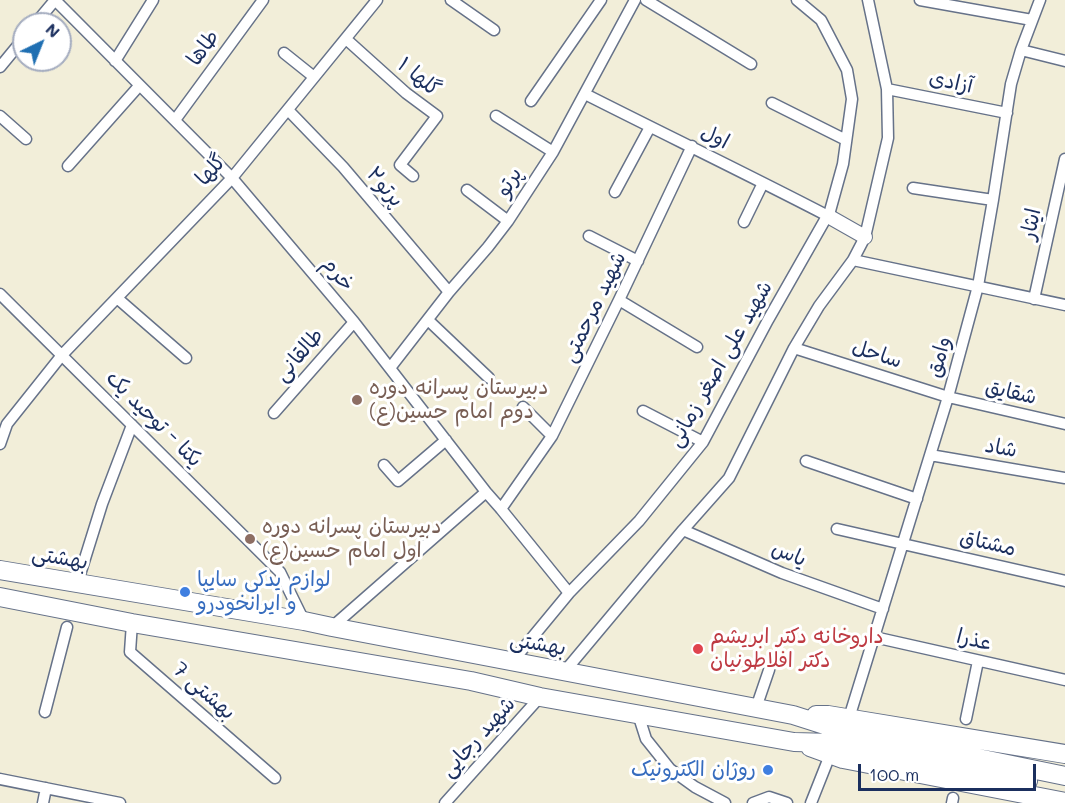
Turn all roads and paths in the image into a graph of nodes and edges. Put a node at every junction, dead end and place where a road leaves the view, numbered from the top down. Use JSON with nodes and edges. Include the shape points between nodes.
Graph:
{"nodes":[{"id":1,"x":55,"y":0,"type":"edge"},
{"id":2,"x":153,"y":0,"type":"edge"},
{"id":3,"x":263,"y":0,"type":"edge"},
{"id":4,"x":377,"y":0,"type":"edge"},
{"id":5,"x":451,"y":0,"type":"edge"},
{"id":6,"x":601,"y":0,"type":"edge"},
{"id":7,"x":635,"y":0,"type":"edge"},
{"id":8,"x":646,"y":0,"type":"edge"},
{"id":9,"x":797,"y":0,"type":"edge"},
{"id":10,"x":868,"y":0,"type":"edge"},
{"id":11,"x":920,"y":0,"type":"edge"},
{"id":12,"x":1041,"y":0,"type":"edge"},
{"id":13,"x":45,"y":12,"type":"edge"},
{"id":14,"x":1032,"y":20,"type":"junction"},
{"id":15,"x":494,"y":30,"type":"dead end"},
{"id":16,"x":346,"y":39,"type":"junction"},
{"id":17,"x":1022,"y":50,"type":"junction"},
{"id":18,"x":12,"y":52,"type":"edge"},
{"id":19,"x":284,"y":53,"type":"dead end"},
{"id":20,"x":115,"y":61,"type":"junction"},
{"id":21,"x":1065,"y":61,"type":"edge"},
{"id":22,"x":751,"y":64,"type":"dead end"},
{"id":23,"x":0,"y":67,"type":"edge"},
{"id":24,"x":314,"y":77,"type":"junction"},
{"id":25,"x":139,"y":86,"type":"junction"},
{"id":26,"x":887,"y":88,"type":"junction"},
{"id":27,"x":585,"y":94,"type":"junction"},
{"id":28,"x":531,"y":101,"type":"dead end"},
{"id":29,"x":772,"y":103,"type":"dead end"},
{"id":30,"x":288,"y":110,"type":"junction"},
{"id":31,"x":1007,"y":114,"type":"junction"},
{"id":32,"x":0,"y":116,"type":"edge"},
{"id":33,"x":496,"y":116,"type":"dead end"},
{"id":34,"x":175,"y":120,"type":"junction"},
{"id":35,"x":650,"y":127,"type":"junction"},
{"id":36,"x":26,"y":139,"type":"dead end"},
{"id":37,"x":846,"y":140,"type":"junction"},
{"id":38,"x":692,"y":146,"type":"junction"},
{"id":39,"x":553,"y":152,"type":"junction"},
{"id":40,"x":1065,"y":159,"type":"edge"},
{"id":41,"x":68,"y":166,"type":"dead end"},
{"id":42,"x":413,"y":176,"type":"dead end"},
{"id":43,"x":232,"y":178,"type":"junction"},
{"id":44,"x":763,"y":183,"type":"junction"},
{"id":45,"x":913,"y":188,"type":"dead end"},
{"id":46,"x":467,"y":190,"type":"dead end"},
{"id":47,"x":615,"y":192,"type":"dead end"},
{"id":48,"x":993,"y":200,"type":"junction"},
{"id":49,"x":828,"y":216,"type":"junction"},
{"id":50,"x":508,"y":221,"type":"junction"},
{"id":51,"x":744,"y":222,"type":"dead end"},
{"id":52,"x":589,"y":236,"type":"dead end"},
{"id":53,"x":865,"y":237,"type":"junction"},
{"id":54,"x":853,"y":260,"type":"junction"},
{"id":55,"x":638,"y":261,"type":"junction"},
{"id":56,"x":978,"y":286,"type":"junction"},
{"id":57,"x":449,"y":292,"type":"junction"},
{"id":58,"x":0,"y":294,"type":"edge"},
{"id":59,"x":117,"y":298,"type":"junction"},
{"id":60,"x":1034,"y":299,"type":"junction"},
{"id":61,"x":619,"y":300,"type":"junction"},
{"id":62,"x":1065,"y":305,"type":"edge"},
{"id":63,"x":428,"y":320,"type":"junction"},
{"id":64,"x":354,"y":322,"type":"junction"},
{"id":65,"x":697,"y":347,"type":"dead end"},
{"id":66,"x":794,"y":348,"type":"junction"},
{"id":67,"x":62,"y":355,"type":"junction"},
{"id":68,"x":186,"y":358,"type":"dead end"},
{"id":69,"x":390,"y":368,"type":"junction"},
{"id":70,"x":489,"y":378,"type":"dead end"},
{"id":71,"x":948,"y":397,"type":"junction"},
{"id":72,"x":523,"y":406,"type":"dead end"},
{"id":73,"x":643,"y":411,"type":"dead end"},
{"id":74,"x":274,"y":413,"type":"dead end"},
{"id":75,"x":132,"y":424,"type":"junction"},
{"id":76,"x":1065,"y":424,"type":"edge"},
{"id":77,"x":552,"y":436,"type":"junction"},
{"id":78,"x":446,"y":440,"type":"junction"},
{"id":79,"x":703,"y":442,"type":"junction"},
{"id":80,"x":0,"y":444,"type":"edge"},
{"id":81,"x":930,"y":455,"type":"junction"},
{"id":82,"x":806,"y":461,"type":"dead end"},
{"id":83,"x":384,"y":465,"type":"dead end"},
{"id":84,"x":1065,"y":478,"type":"edge"},
{"id":85,"x":486,"y":492,"type":"junction"},
{"id":86,"x":917,"y":499,"type":"junction"},
{"id":87,"x":501,"y":509,"type":"junction"},
{"id":88,"x":837,"y":529,"type":"dead end"},
{"id":89,"x":683,"y":530,"type":"junction"},
{"id":90,"x":903,"y":544,"type":"junction"},
{"id":91,"x":0,"y":570,"type":"edge"},
{"id":92,"x":1065,"y":581,"type":"edge"},
{"id":93,"x":77,"y":584,"type":"junction"},
{"id":94,"x":569,"y":593,"type":"junction"},
{"id":95,"x":0,"y":597,"type":"edge"},
{"id":96,"x":883,"y":609,"type":"junction"},
{"id":97,"x":304,"y":621,"type":"junction"},
{"id":98,"x":132,"y":623,"type":"junction"},
{"id":99,"x":67,"y":627,"type":"dead end"},
{"id":100,"x":332,"y":627,"type":"junction"},
{"id":101,"x":874,"y":637,"type":"junction"},
{"id":102,"x":978,"y":661,"type":"junction"},
{"id":103,"x":512,"y":662,"type":"junction"},
{"id":104,"x":769,"y":670,"type":"dead end"},
{"id":105,"x":565,"y":671,"type":"junction"},
{"id":106,"x":1065,"y":680,"type":"edge"},
{"id":107,"x":540,"y":697,"type":"junction"},
{"id":108,"x":756,"y":708,"type":"junction"},
{"id":109,"x":45,"y":712,"type":"dead end"},
{"id":110,"x":638,"y":714,"type":"junction"},
{"id":111,"x":793,"y":715,"type":"junction"},
{"id":112,"x":849,"y":718,"type":"junction"},
{"id":113,"x":966,"y":719,"type":"dead end"},
{"id":114,"x":794,"y":742,"type":"junction"},
{"id":115,"x":1065,"y":754,"type":"edge"},
{"id":116,"x":830,"y":755,"type":"junction"},
{"id":117,"x":1065,"y":776,"type":"edge"},
{"id":118,"x":275,"y":778,"type":"dead end"},
{"id":119,"x":0,"y":779,"type":"edge"},
{"id":120,"x":46,"y":788,"type":"junction"},
{"id":121,"x":1065,"y":789,"type":"edge"},
{"id":122,"x":1065,"y":802,"type":"edge"},
{"id":123,"x":43,"y":803,"type":"edge"},
{"id":124,"x":120,"y":803,"type":"edge"},
{"id":125,"x":445,"y":803,"type":"edge"},
{"id":126,"x":725,"y":803,"type":"edge"},
{"id":127,"x":753,"y":803,"type":"edge"},
{"id":128,"x":788,"y":803,"type":"edge"},
{"id":129,"x":811,"y":803,"type":"edge"}],
"edges":[{"from":1,"to":13,"type":"street"},
{"from":1,"to":20,"type":"street","name":"خرم"},
{"from":2,"to":20,"type":"street"},
{"from":3,"to":34,"type":"street","name":"طاها"},
{"from":4,"to":16,"type":"street","name":"گلها"},
{"from":5,"to":15,"type":"street"},
{"from":6,"to":28,"type":"street"},
{"from":7,"to":27,"type":"street","name":"پرتو"},
{"from":8,"to":22,"type":"street"},
{"from":9,"to":37,"type":"street","name":"شهید علی اصغر زمانی","via":[[821,20],[847,70],[852,99]]},
{"from":10,"to":26,"type":"street"},
{"from":11,"to":14,"type":"street"},
{"from":12,"to":14,"type":"street","name":"وامق"},
{"from":14,"to":17,"type":"street","name":"وامق"},
{"from":16,"to":24,"type":"street","name":"گلها"},
{"from":16,"to":42,"type":"street","name":"گلها ۱","via":[[437,116],[400,165]]},
{"from":17,"to":21,"type":"street"},
{"from":17,"to":31,"type":"street","name":"وامق"},
{"from":18,"to":23,"type":"street"},
{"from":19,"to":24,"type":"street"},
{"from":20,"to":25,"type":"street","name":"خرم"},
{"from":24,"to":30,"type":"street","name":"گلها"},
{"from":25,"to":34,"type":"street","name":"خرم"},
{"from":25,"to":41,"type":"street"},
{"from":26,"to":31,"type":"street","name":"آزادی"},
{"from":26,"to":53,"type":"street","via":[[888,138]]},
{"from":27,"to":35,"type":"street","name":"اول"},
{"from":27,"to":39,"type":"street","name":"پرتو"},
{"from":29,"to":37,"type":"street"},
{"from":30,"to":43,"type":"street","name":"گلها"},
{"from":30,"to":57,"type":"street","name":"پرتو۲","via":[[343,167]]},
{"from":31,"to":48,"type":"street","name":"وامق"},
{"from":32,"to":36,"type":"street"},
{"from":33,"to":39,"type":"street"},
{"from":34,"to":43,"type":"street","name":"خرم"},
{"from":35,"to":38,"type":"street","name":"اول"},
{"from":35,"to":47,"type":"street"},
{"from":37,"to":49,"type":"street","name":"شهید علی اصغر زمانی"},
{"from":38,"to":44,"type":"street","name":"اول"},
{"from":38,"to":55,"type":"street","name":"شهید مرحمتی"},
{"from":39,"to":50,"type":"street","name":"پرتو"},
{"from":40,"to":60,"type":"street","name":"ایثار"},
{"from":43,"to":59,"type":"street","name":"گلها"},
{"from":43,"to":64,"type":"street","name":"خرم"},
{"from":44,"to":49,"type":"street","name":"اول"},
{"from":44,"to":51,"type":"street"},
{"from":45,"to":48,"type":"street"},
{"from":46,"to":50,"type":"street"},
{"from":48,"to":56,"type":"street","name":"وامق"},
{"from":49,"to":53,"type":"street"},
{"from":49,"to":79,"type":"street","name":"شهید علی اصغر زمانی"},
{"from":50,"to":57,"type":"street","name":"پرتو"},
{"from":52,"to":55,"type":"street"},
{"from":53,"to":54,"type":"street"},
{"from":54,"to":56,"type":"street"},
{"from":54,"to":66,"type":"street"},
{"from":55,"to":61,"type":"street","name":"شهید مرحمتی"},
{"from":56,"to":60,"type":"street"},
{"from":56,"to":71,"type":"street","name":"وامق"},
{"from":57,"to":63,"type":"street","name":"پرتو"},
{"from":58,"to":67,"type":"street","name":"یکتا - توحید یک"},
{"from":59,"to":67,"type":"street","name":"گلها"},
{"from":59,"to":68,"type":"street"},
{"from":60,"to":62,"type":"street"},
{"from":61,"to":65,"type":"street"},
{"from":61,"to":77,"type":"street","name":"شهید مرحمتی"},
{"from":63,"to":69,"type":"street","name":"پرتو"},
{"from":63,"to":70,"type":"street"},
{"from":64,"to":69,"type":"street","name":"خرم"},
{"from":64,"to":74,"type":"street","name":"طالقانی"},
{"from":66,"to":71,"type":"street","name":"ساحل"},
{"from":66,"to":89,"type":"street","via":[[729,478]]},
{"from":67,"to":75,"type":"street","name":"یکتا - توحید یک"},
{"from":67,"to":80,"type":"street","name":"گلها","via":[[7,424]]},
{"from":69,"to":78,"type":"street","name":"خرم"},
{"from":71,"to":76,"type":"street","name":"شقایق"},
{"from":71,"to":81,"type":"street","name":"وامق"},
{"from":72,"to":77,"type":"street"},
{"from":73,"to":79,"type":"street"},
{"from":75,"to":93,"type":"street"},
{"from":75,"to":97,"type":"street","name":"یکتا - توحید یک","via":[[280,572]]},
{"from":77,"to":87,"type":"street","name":"شهید مرحمتی"},
{"from":78,"to":83,"type":"street","via":[[398,481]]},
{"from":78,"to":85,"type":"street","name":"خرم"},
{"from":79,"to":94,"type":"street","name":"شهید علی اصغر زمانی","via":[[639,521]]},
{"from":81,"to":84,"type":"street","name":"شاد"},
{"from":81,"to":86,"type":"street","name":"وامق"},
{"from":82,"to":86,"type":"street"},
{"from":85,"to":87,"type":"street","name":"خرم"},
{"from":85,"to":100,"type":"street"},
{"from":86,"to":90,"type":"street","name":"وامق"},
{"from":87,"to":94,"type":"street","name":"خرم"},
{"from":88,"to":90,"type":"street","name":"مشتاق"},
{"from":89,"to":96,"type":"street","name":"یاس","via":[[782,573]]},
{"from":89,"to":105,"type":"street"},
{"from":90,"to":92,"type":"street","name":"مشتاق"},
{"from":90,"to":96,"type":"street","name":"وامق"},
{"from":91,"to":93,"type":"main road","name":"بهشتی"},
{"from":93,"to":97,"type":"main road","name":"بهشتی"},
{"from":94,"to":103,"type":"street","name":"شهید علی اصغر زمانی"},
{"from":95,"to":98,"type":"main road"},
{"from":96,"to":101,"type":"street","name":"وامق"},
{"from":97,"to":100,"type":"main road","name":"بهشتی"},
{"from":98,"to":107,"type":"main road","via":[[471,681]]},
{"from":98,"to":118,"type":"street","name":"بهشتی 7","via":[[130,652]]},
{"from":99,"to":109,"type":"street"},
{"from":100,"to":103,"type":"main road","name":"بهشتی"},
{"from":101,"to":102,"type":"street","name":"عذرا"},
{"from":101,"to":112,"type":"street","name":"وامق"},
{"from":102,"to":106,"type":"street","name":"عذرا"},
{"from":102,"to":113,"type":"street"},
{"from":103,"to":105,"type":"main road","name":"بهشتی"},
{"from":104,"to":108,"type":"street"},
{"from":105,"to":108,"type":"main road","name":"بهشتی"},
{"from":107,"to":110,"type":"main road"},
{"from":107,"to":125,"type":"street","name":"شهید رجایی"},
{"from":108,"to":111,"type":"main road","name":"بهشتی"},
{"from":110,"to":114,"type":"main road"},
{"from":110,"to":126,"type":"street","via":[[646,739],[670,768]]},
{"from":111,"to":112,"type":"main road"},
{"from":111,"to":117,"type":"main road","name":"بهشتی","via":[[837,729]]},
{"from":112,"to":115,"type":"main road"},
{"from":114,"to":116,"type":"main road"},
{"from":114,"to":121,"type":"main road","via":[[832,743]]},
{"from":116,"to":122,"type":"main road"},
{"from":116,"to":129,"type":"street"},
{"from":119,"to":120,"type":"street"},
{"from":120,"to":123,"type":"street"},
{"from":120,"to":124,"type":"street"},
{"from":127,"to":128,"type":"street","via":[[770,797]]}]}
